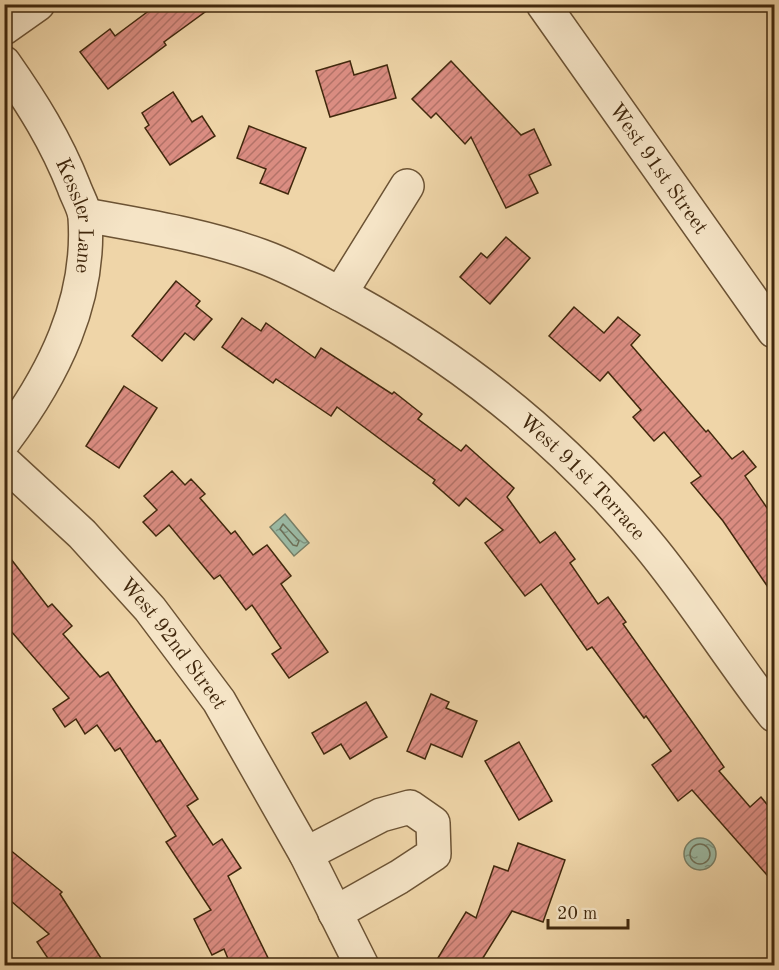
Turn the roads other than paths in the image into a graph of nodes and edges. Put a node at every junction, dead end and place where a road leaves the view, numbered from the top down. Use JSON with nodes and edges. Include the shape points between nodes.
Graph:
{"nodes":[{"id":1,"x":38,"y":4,"type":"edge"},
{"id":2,"x":543,"y":4,"type":"edge"},
{"id":3,"x":4,"y":28,"type":"edge"},
{"id":4,"x":4,"y":63,"type":"edge"},
{"id":5,"x":407,"y":186,"type":"dead end"},
{"id":6,"x":85,"y":215,"type":"junction"},
{"id":7,"x":340,"y":294,"type":"junction"},
{"id":8,"x":774,"y":331,"type":"edge"},
{"id":9,"x":4,"y":441,"type":"edge"},
{"id":10,"x":4,"y":462,"type":"edge"},
{"id":11,"x":774,"y":715,"type":"edge"},
{"id":12,"x":306,"y":854,"type":"junction"},
{"id":13,"x":335,"y":913,"type":"junction"},
{"id":14,"x":362,"y":966,"type":"edge"}],
"edges":[{"from":1,"to":3,"type":"street"},
{"from":2,"to":8,"type":"street","name":"West 91st Street"},
{"from":4,"to":6,"type":"street","name":"Kessler Lane","via":[[60,150]]},
{"from":5,"to":7,"type":"street"},
{"from":6,"to":7,"type":"street","name":"West 91st Terrace","via":[[197,236],[262,257]]},
{"from":6,"to":9,"type":"street","name":"Kessler Lane","via":[[79,291],[67,336],[51,372]]},
{"from":7,"to":11,"type":"street","name":"West 91st Terrace","via":[[432,347],[512,408],[579,468],[647,543]]},
{"from":10,"to":12,"type":"street","name":"West 92nd Street","via":[[82,534],[168,632],[219,701]]},
{"from":12,"to":13,"type":"street","name":"West 92nd Street"},
{"from":12,"to":13,"type":"street","via":[[381,815],[410,807],[433,823],[434,854]]},
{"from":13,"to":14,"type":"street","name":"West 92nd Street"}]}
